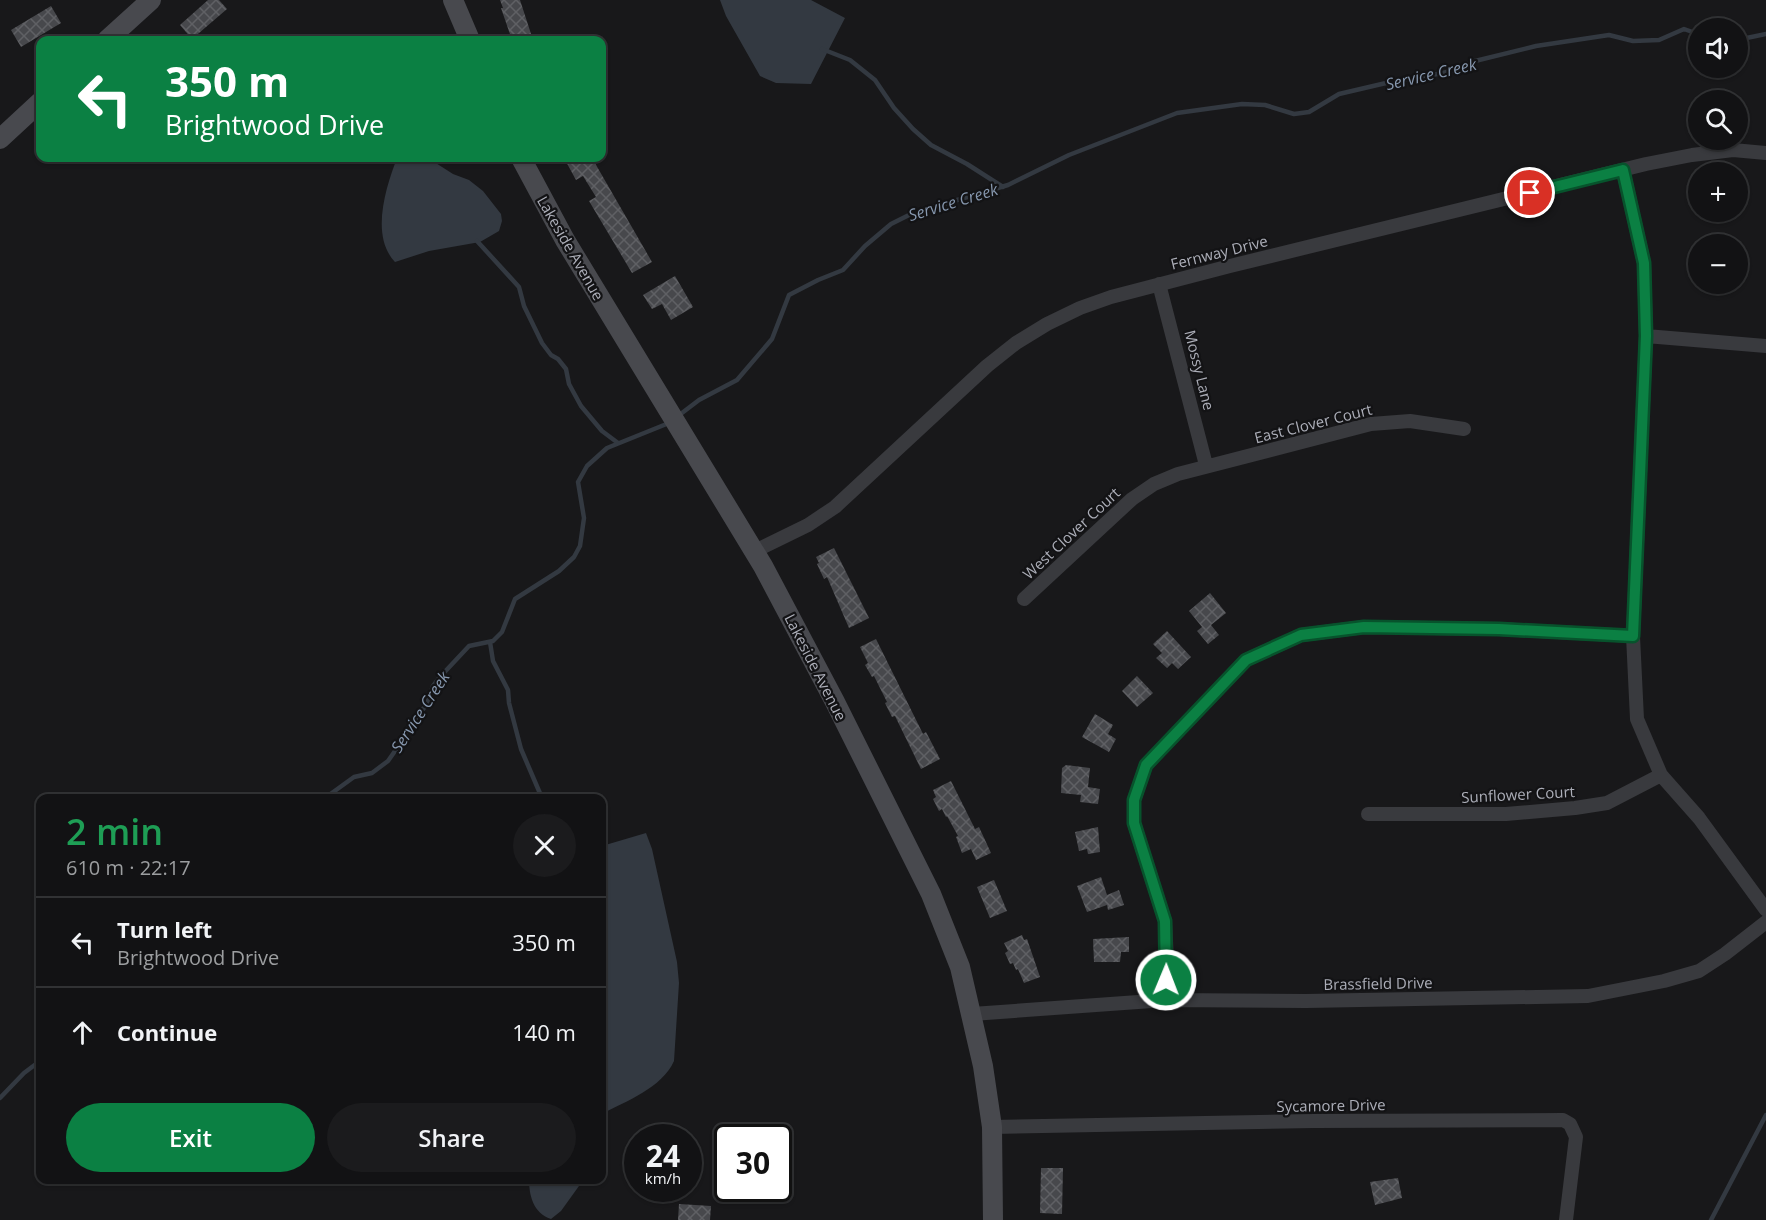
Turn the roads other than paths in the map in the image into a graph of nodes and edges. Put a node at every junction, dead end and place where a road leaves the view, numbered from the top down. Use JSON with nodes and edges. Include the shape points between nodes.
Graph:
{"nodes":[{"id":1,"x":151,"y":0,"type":"edge"},
{"id":2,"x":453,"y":0,"type":"edge"},
{"id":3,"x":111,"y":36,"type":"edge"},
{"id":4,"x":468,"y":36,"type":"edge"},
{"id":5,"x":36,"y":106,"type":"edge"},
{"id":6,"x":0,"y":139,"type":"edge"},
{"id":7,"x":1766,"y":153,"type":"edge"},
{"id":8,"x":523,"y":162,"type":"edge"},
{"id":9,"x":1623,"y":170,"type":"junction"},
{"id":10,"x":1159,"y":284,"type":"junction"},
{"id":11,"x":1646,"y":336,"type":"junction"},
{"id":12,"x":1766,"y":346,"type":"edge"},
{"id":13,"x":1464,"y":429,"type":"dead end"},
{"id":14,"x":1206,"y":465,"type":"junction"},
{"id":15,"x":755,"y":551,"type":"junction"},
{"id":16,"x":1024,"y":599,"type":"dead end"},
{"id":17,"x":1633,"y":636,"type":"junction"},
{"id":18,"x":1661,"y":775,"type":"junction"},
{"id":19,"x":1368,"y":814,"type":"dead end"},
{"id":20,"x":1766,"y":910,"type":"edge"},
{"id":21,"x":1766,"y":922,"type":"edge"},
{"id":22,"x":1166,"y":1000,"type":"junction"},
{"id":23,"x":972,"y":1014,"type":"junction"},
{"id":24,"x":992,"y":1127,"type":"junction"},
{"id":25,"x":993,"y":1220,"type":"edge"},
{"id":26,"x":1566,"y":1220,"type":"edge"}],
"edges":[{"from":1,"to":3,"type":"street"},
{"from":2,"to":4,"type":"street"},
{"from":5,"to":6,"type":"street"},
{"from":7,"to":9,"type":"street","name":"Fernway Drive","via":[[1733,150]]},
{"from":8,"to":15,"type":"street","name":"Lakeside Avenue","via":[[565,240]]},
{"from":9,"to":10,"type":"street","name":"Fernway Drive"},
{"from":9,"to":11,"type":"street","via":[[1644,263]]},
{"from":10,"to":14,"type":"street","name":"Mossy Lane"},
{"from":10,"to":15,"type":"street","name":"Fernway Drive","via":[[1080,308],[1016,343],[848,497],[807,525]]},
{"from":11,"to":12,"type":"street"},
{"from":11,"to":17,"type":"street"},
{"from":13,"to":14,"type":"street","name":"East Clover Court","via":[[1410,421],[1371,424]]},
{"from":14,"to":16,"type":"street","name":"West Clover Court","via":[[1154,484],[1132,499]]},
{"from":15,"to":23,"type":"street","name":"Lakeside Avenue","via":[[931,894],[960,967]]},
{"from":17,"to":18,"type":"street","via":[[1637,719]]},
{"from":17,"to":22,"type":"street","via":[[1364,627],[1301,635],[1246,660],[1146,765],[1134,800],[1134,823],[1165,921]]},
{"from":18,"to":19,"type":"street","name":"Sunflower Court","via":[[1607,803],[1575,808],[1506,814]]},
{"from":18,"to":20,"type":"street","via":[[1699,818]]},
{"from":21,"to":22,"type":"street","name":"Brassfield Drive","via":[[1699,971],[1588,996]]},
{"from":22,"to":23,"type":"street","name":"Brassfield Drive"},
{"from":23,"to":24,"type":"street","name":"Lakeside Avenue"},
{"from":24,"to":25,"type":"street","name":"Lakeside Avenue"},
{"from":24,"to":26,"type":"street","name":"Sycamore Drive","via":[[1563,1120],[1570,1124],[1576,1137]]}]}
